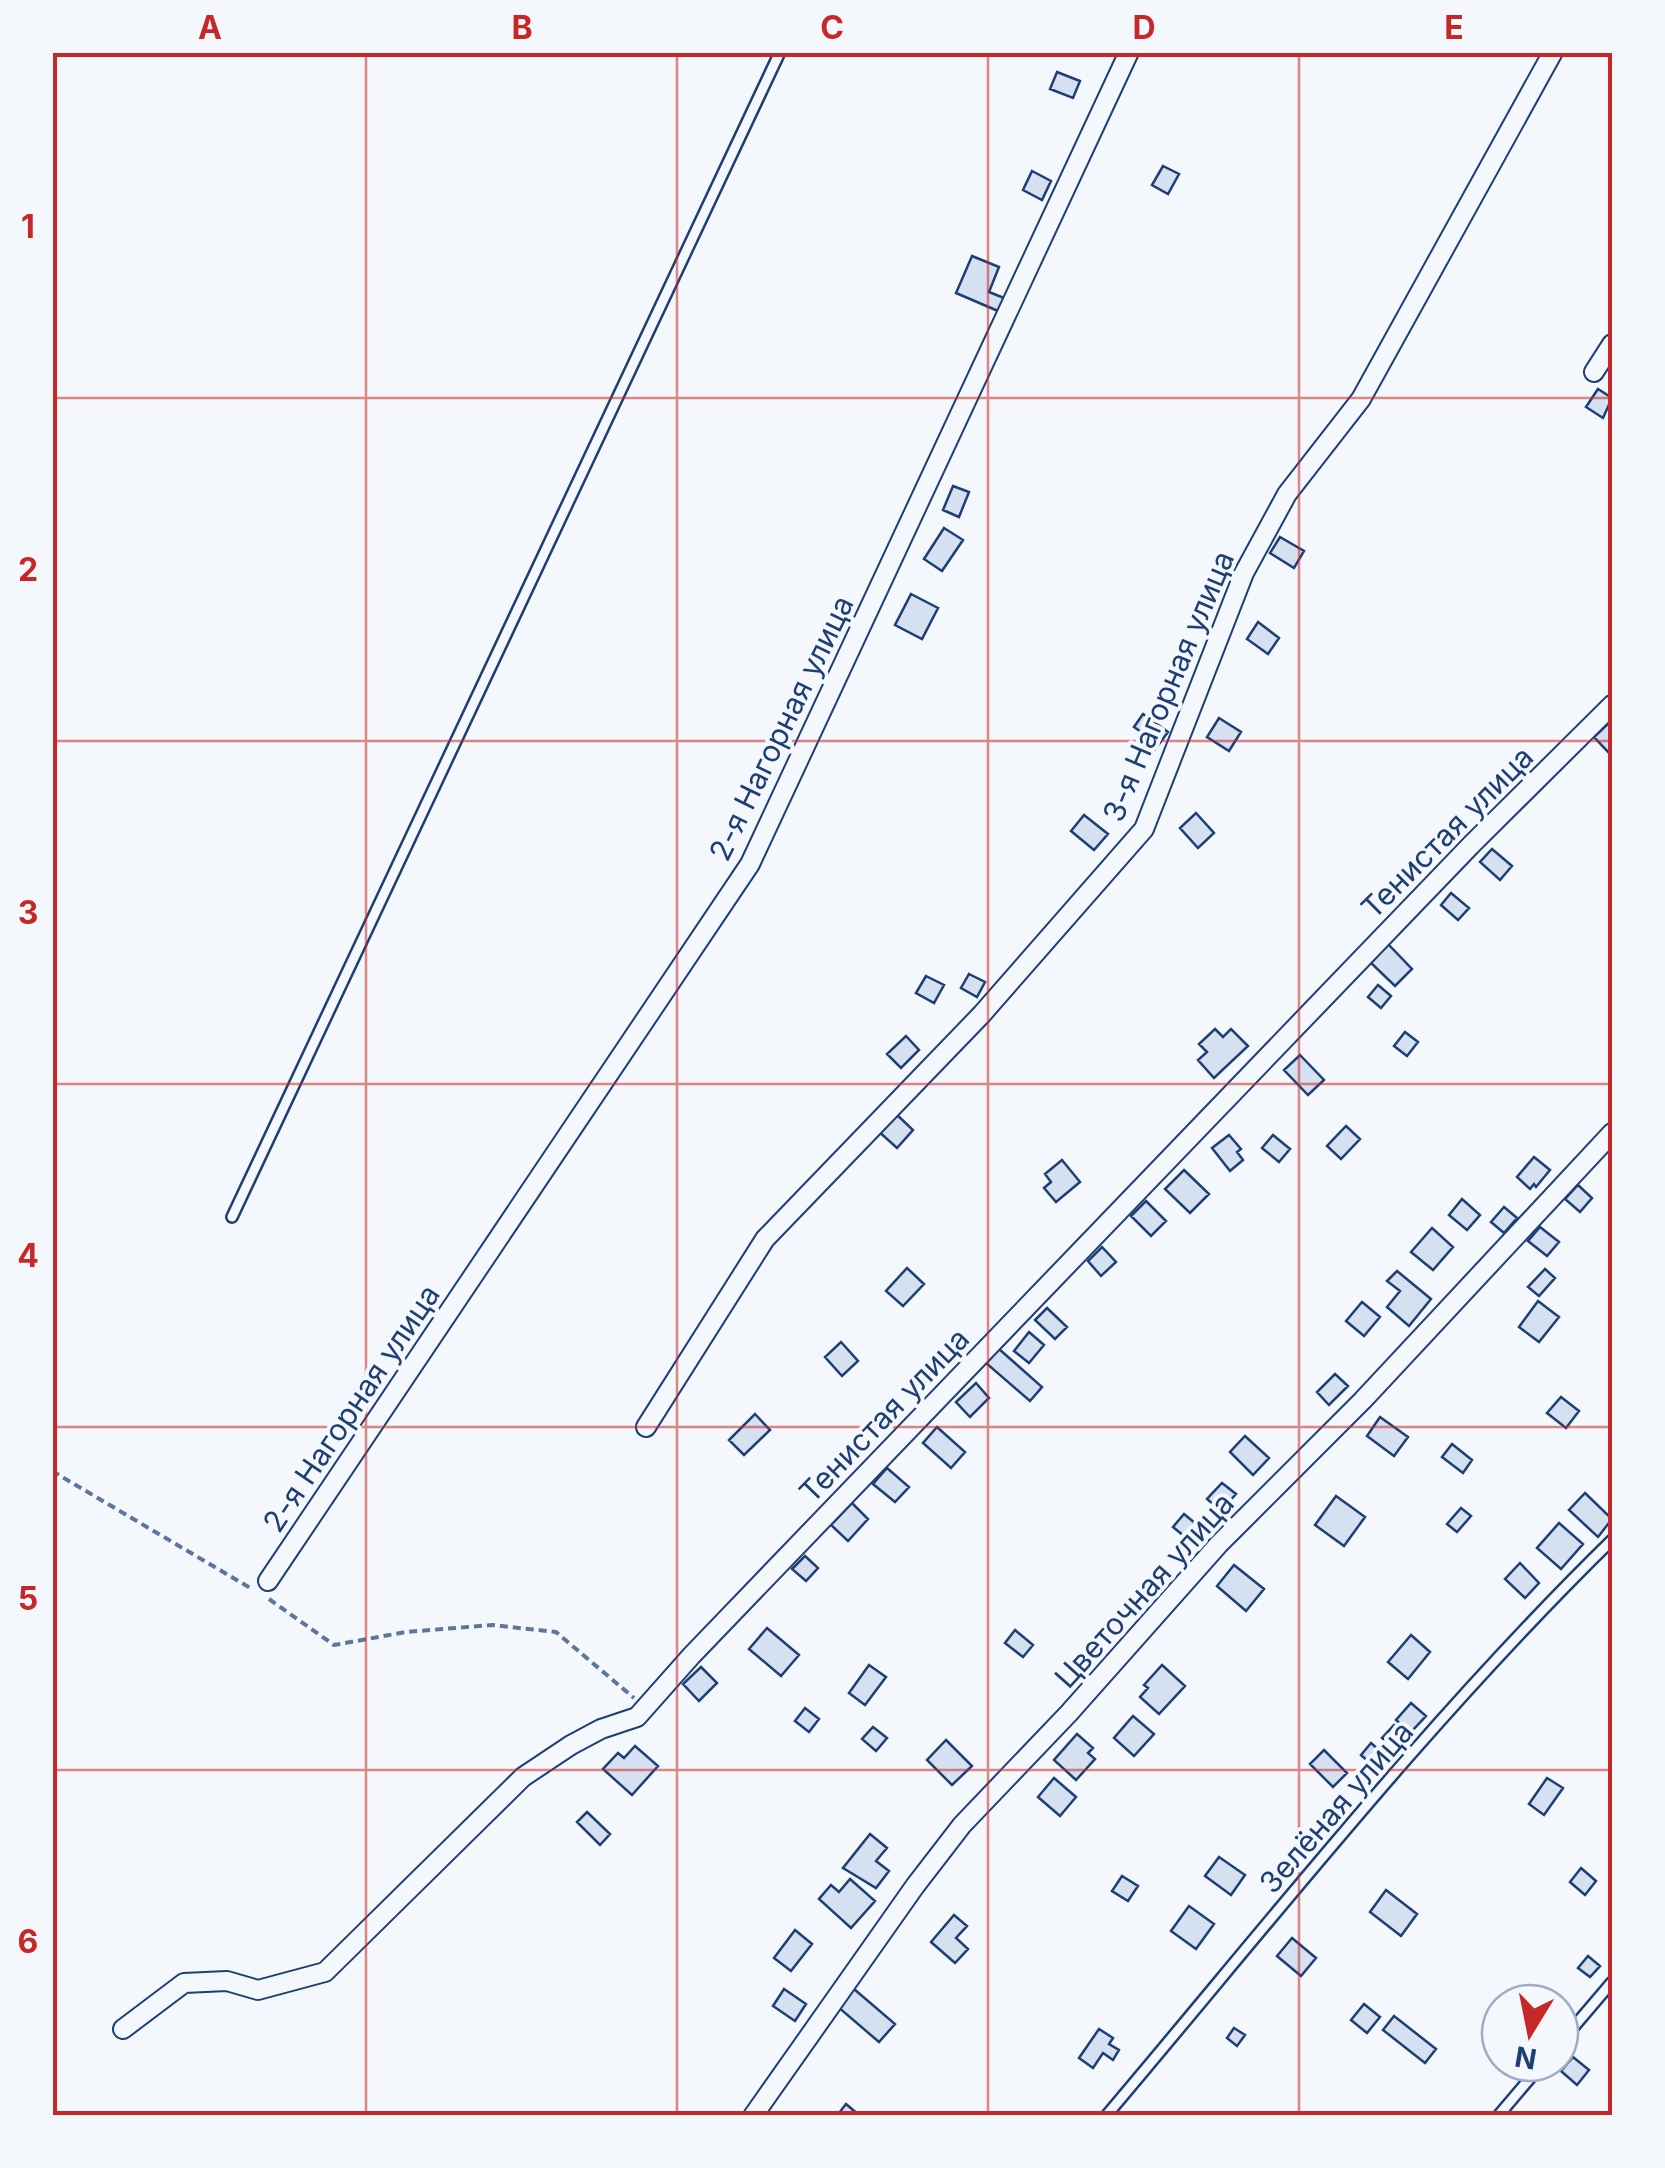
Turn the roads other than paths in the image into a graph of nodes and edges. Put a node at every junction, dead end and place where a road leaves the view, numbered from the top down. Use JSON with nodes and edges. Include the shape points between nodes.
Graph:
{"nodes":[{"id":1,"x":780,"y":52,"type":"edge"},
{"id":2,"x":1129,"y":52,"type":"edge"},
{"id":3,"x":1553,"y":52,"type":"edge"},
{"id":4,"x":1612,"y":344,"type":"edge"},
{"id":5,"x":1594,"y":372,"type":"dead end"},
{"id":6,"x":1612,"y":705,"type":"edge"},
{"id":7,"x":1612,"y":1133,"type":"edge"},
{"id":8,"x":232,"y":1217,"type":"dead end"},
{"id":9,"x":646,"y":1426,"type":"dead end"},
{"id":10,"x":1612,"y":1540,"type":"edge"},
{"id":11,"x":268,"y":1581,"type":"dead end"},
{"id":12,"x":1612,"y":1982,"type":"edge"},
{"id":13,"x":1580,"y":2020,"type":"edge"},
{"id":14,"x":123,"y":2029,"type":"dead end"},
{"id":15,"x":1526,"y":2083,"type":"edge"},
{"id":16,"x":753,"y":2116,"type":"edge"},
{"id":17,"x":1106,"y":2116,"type":"edge"},
{"id":18,"x":1498,"y":2116,"type":"edge"}],
"edges":[{"from":1,"to":8,"type":"lane"},
{"from":2,"to":11,"type":"street","name":"2-я Нагорная улица","via":[[750,864]]},
{"from":3,"to":9,"type":"street","name":"3-я Нагорная улица","via":[[1361,400],[1287,494],[1244,573],[1144,829],[982,1014],[765,1239]]},
{"from":4,"to":5,"type":"street"},
{"from":6,"to":14,"type":"street","name":"Тенистая улица","via":[[1166,1160],[637,1717],[571,1745],[523,1778],[325,1972],[258,1990],[226,1981],[184,1983]]},
{"from":7,"to":16,"type":"street","name":"Цветочная улица","via":[[1219,1544],[962,1825]]},
{"from":10,"to":17,"type":"lane","name":"Зелёная улица","via":[[1402,1766]]},
{"from":12,"to":13,"type":"lane"},
{"from":15,"to":18,"type":"lane"}]}
